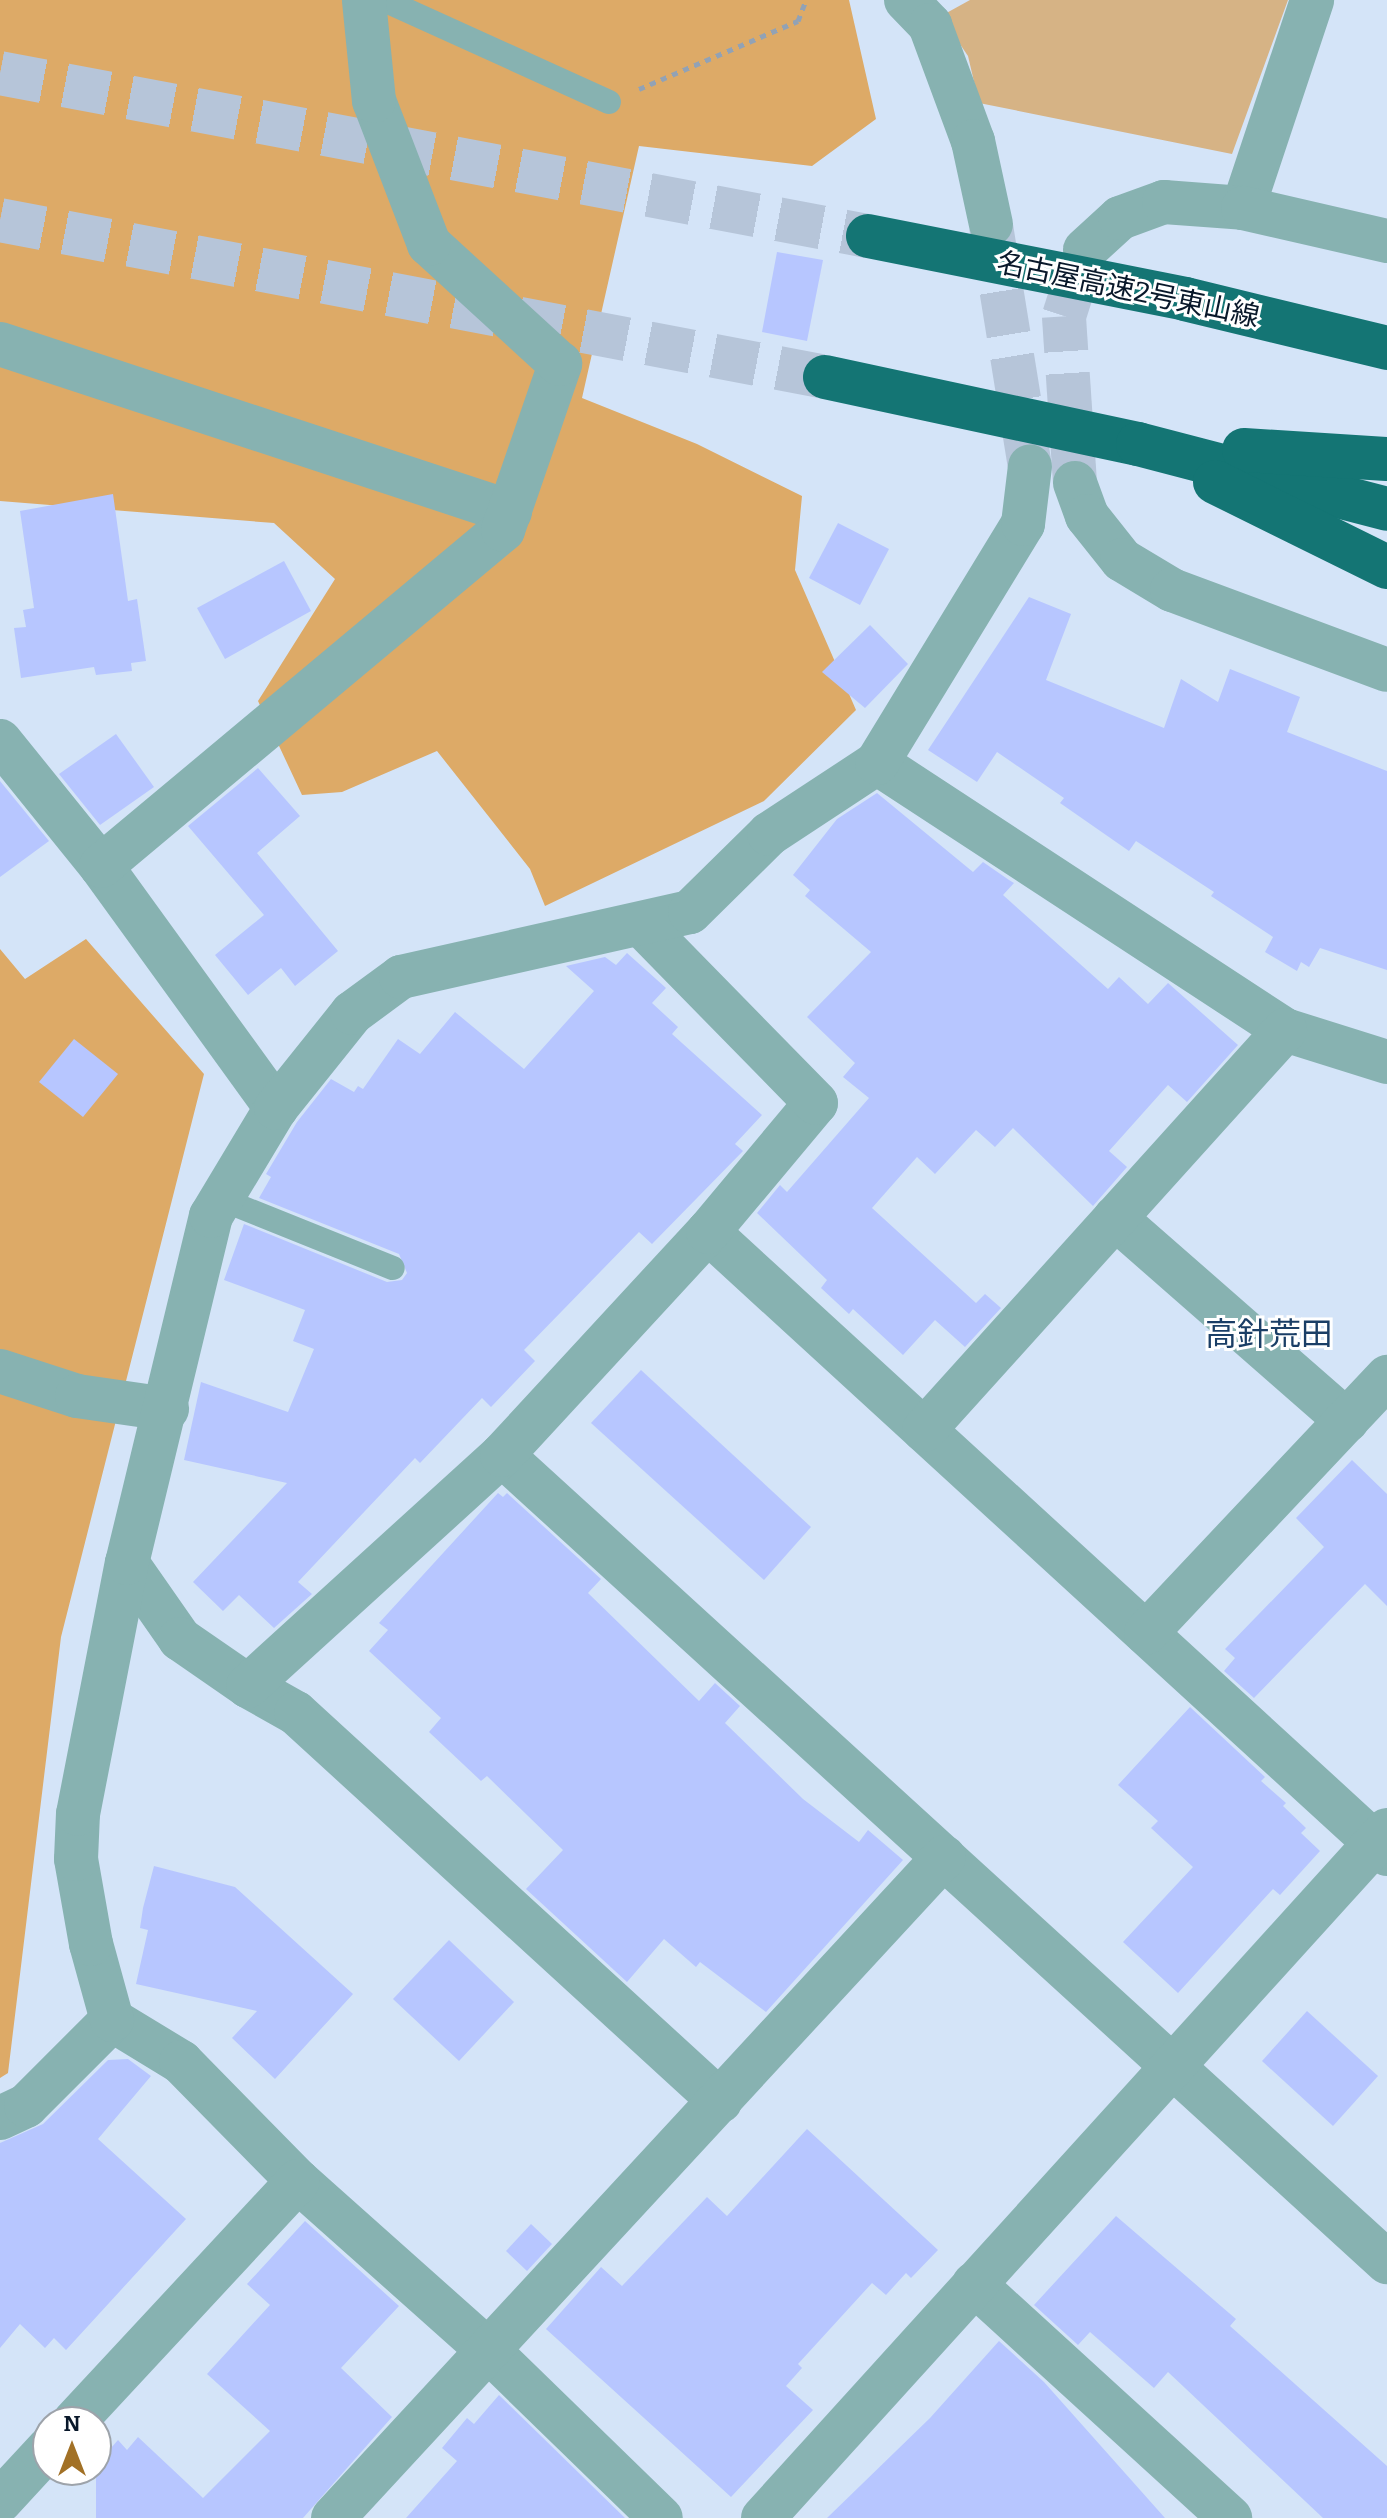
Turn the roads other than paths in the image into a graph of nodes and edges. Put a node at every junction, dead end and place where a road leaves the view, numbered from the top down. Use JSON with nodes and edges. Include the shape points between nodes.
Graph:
{"nodes":[{"id":1,"x":364,"y":0,"type":"edge"},
{"id":2,"x":384,"y":0,"type":"edge"},
{"id":3,"x":906,"y":0,"type":"edge"},
{"id":4,"x":1312,"y":0,"type":"edge"},
{"id":5,"x":609,"y":102,"type":"road end"},
{"id":6,"x":1243,"y":208,"type":"junction"},
{"id":7,"x":991,"y":224,"type":"tunnel mouth"},
{"id":8,"x":868,"y":236,"type":"tunnel mouth"},
{"id":9,"x":1387,"y":241,"type":"edge"},
{"id":10,"x":1085,"y":250,"type":"tunnel mouth"},
{"id":11,"x":0,"y":344,"type":"edge"},
{"id":12,"x":1387,"y":348,"type":"edge"},
{"id":13,"x":825,"y":377,"type":"tunnel mouth"},
{"id":14,"x":1387,"y":437,"type":"edge"},
{"id":15,"x":1138,"y":444,"type":"junction"},
{"id":16,"x":1387,"y":459,"type":"edge"},
{"id":17,"x":1030,"y":466,"type":"tunnel mouth"},
{"id":18,"x":1387,"y":481,"type":"edge"},
{"id":19,"x":1387,"y":509,"type":"edge"},
{"id":20,"x":510,"y":512,"type":"junction"},
{"id":21,"x":1023,"y":524,"type":"junction"},
{"id":22,"x":1387,"y":533,"type":"edge"},
{"id":23,"x":1387,"y":567,"type":"edge"},
{"id":24,"x":1387,"y":670,"type":"edge"},
{"id":25,"x":0,"y":741,"type":"edge"},
{"id":26,"x":877,"y":763,"type":"junction"},
{"id":27,"x":101,"y":866,"type":"junction"},
{"id":28,"x":641,"y":924,"type":"junction"},
{"id":29,"x":1285,"y":1030,"type":"junction"},
{"id":30,"x":1387,"y":1062,"type":"edge"},
{"id":31,"x":276,"y":1108,"type":"junction"},
{"id":32,"x":221,"y":1199,"type":"junction"},
{"id":33,"x":1115,"y":1218,"type":"junction"},
{"id":34,"x":708,"y":1232,"type":"junction"},
{"id":35,"x":393,"y":1268,"type":"dead end"},
{"id":36,"x":0,"y":1371,"type":"edge"},
{"id":37,"x":1387,"y":1377,"type":"edge"},
{"id":38,"x":167,"y":1409,"type":"junction"},
{"id":39,"x":1347,"y":1421,"type":"junction"},
{"id":40,"x":924,"y":1430,"type":"junction"},
{"id":41,"x":502,"y":1455,"type":"junction"},
{"id":42,"x":127,"y":1563,"type":"junction"},
{"id":43,"x":1146,"y":1633,"type":"junction"},
{"id":44,"x":248,"y":1686,"type":"junction"},
{"id":45,"x":1383,"y":1842,"type":"edge"},
{"id":46,"x":944,"y":1857,"type":"junction"},
{"id":47,"x":112,"y":2020,"type":"junction"},
{"id":48,"x":1172,"y":2066,"type":"junction"},
{"id":49,"x":720,"y":2101,"type":"junction"},
{"id":50,"x":0,"y":2118,"type":"edge"},
{"id":51,"x":298,"y":2181,"type":"junction"},
{"id":52,"x":1387,"y":2262,"type":"edge"},
{"id":53,"x":974,"y":2284,"type":"junction"},
{"id":54,"x":488,"y":2350,"type":"junction"},
{"id":55,"x":89,"y":2406,"type":"edge"},
{"id":56,"x":32,"y":2466,"type":"edge"},
{"id":57,"x":0,"y":2501,"type":"edge"},
{"id":58,"x":333,"y":2518,"type":"edge"},
{"id":59,"x":661,"y":2518,"type":"edge"},
{"id":60,"x":763,"y":2518,"type":"edge"},
{"id":61,"x":1230,"y":2518,"type":"edge"}],
"edges":[{"from":1,"to":20,"type":"street","via":[[374,101],[429,244],[560,364]]},
{"from":2,"to":5,"type":"lane"},
{"from":3,"to":7,"type":"street","via":[[930,25],[973,141]]},
{"from":4,"to":6,"type":"street"},
{"from":6,"to":9,"type":"street"},
{"from":6,"to":10,"type":"street","via":[[1164,202],[1120,218]]},
{"from":8,"to":12,"type":"highway","name":"名古屋高速2号東山線","via":[[1185,299]]},
{"from":11,"to":20,"type":"street"},
{"from":13,"to":15,"type":"highway"},
{"from":14,"to":15,"type":"highway"},
{"from":15,"to":16,"type":"highway"},
{"from":15,"to":18,"type":"highway"},
{"from":15,"to":19,"type":"highway"},
{"from":15,"to":22,"type":"highway"},
{"from":15,"to":23,"type":"highway"},
{"from":17,"to":21,"type":"street"},
{"from":20,"to":27,"type":"street","via":[[503,530]]},
{"from":21,"to":24,"type":"street","via":[[1078,491],[1087,516],[1122,560],[1172,590]]},
{"from":21,"to":26,"type":"street"},
{"from":25,"to":27,"type":"street"},
{"from":26,"to":28,"type":"street","via":[[769,834],[690,912]]},
{"from":26,"to":29,"type":"street"},
{"from":27,"to":31,"type":"street"},
{"from":28,"to":31,"type":"street","via":[[401,977],[352,1013]]},
{"from":28,"to":34,"type":"street","via":[[816,1103]]},
{"from":29,"to":30,"type":"street"},
{"from":29,"to":33,"type":"street"},
{"from":31,"to":32,"type":"street"},
{"from":32,"to":35,"type":"lane"},
{"from":32,"to":38,"type":"street","via":[[211,1216]]},
{"from":33,"to":39,"type":"street"},
{"from":33,"to":40,"type":"street"},
{"from":34,"to":40,"type":"street"},
{"from":34,"to":41,"type":"street"},
{"from":36,"to":38,"type":"street","via":[[77,1396]]},
{"from":37,"to":39,"type":"street"},
{"from":38,"to":42,"type":"street"},
{"from":39,"to":43,"type":"street"},
{"from":40,"to":43,"type":"street"},
{"from":41,"to":44,"type":"street"},
{"from":41,"to":46,"type":"street"},
{"from":42,"to":44,"type":"street","via":[[180,1639]]},
{"from":42,"to":47,"type":"street","via":[[78,1814],[76,1859]]},
{"from":43,"to":45,"type":"street"},
{"from":44,"to":49,"type":"street","via":[[296,1713]]},
{"from":45,"to":48,"type":"street"},
{"from":46,"to":48,"type":"street"},
{"from":46,"to":49,"type":"street"},
{"from":47,"to":50,"type":"street","via":[[26,2106]]},
{"from":47,"to":51,"type":"street","via":[[181,2062]]},
{"from":48,"to":52,"type":"street"},
{"from":48,"to":53,"type":"street"},
{"from":49,"to":54,"type":"street"},
{"from":51,"to":54,"type":"street"},
{"from":51,"to":55,"type":"street"},
{"from":53,"to":60,"type":"street"},
{"from":53,"to":61,"type":"street"},
{"from":54,"to":58,"type":"street"},
{"from":54,"to":59,"type":"street"},
{"from":56,"to":57,"type":"street"}]}
